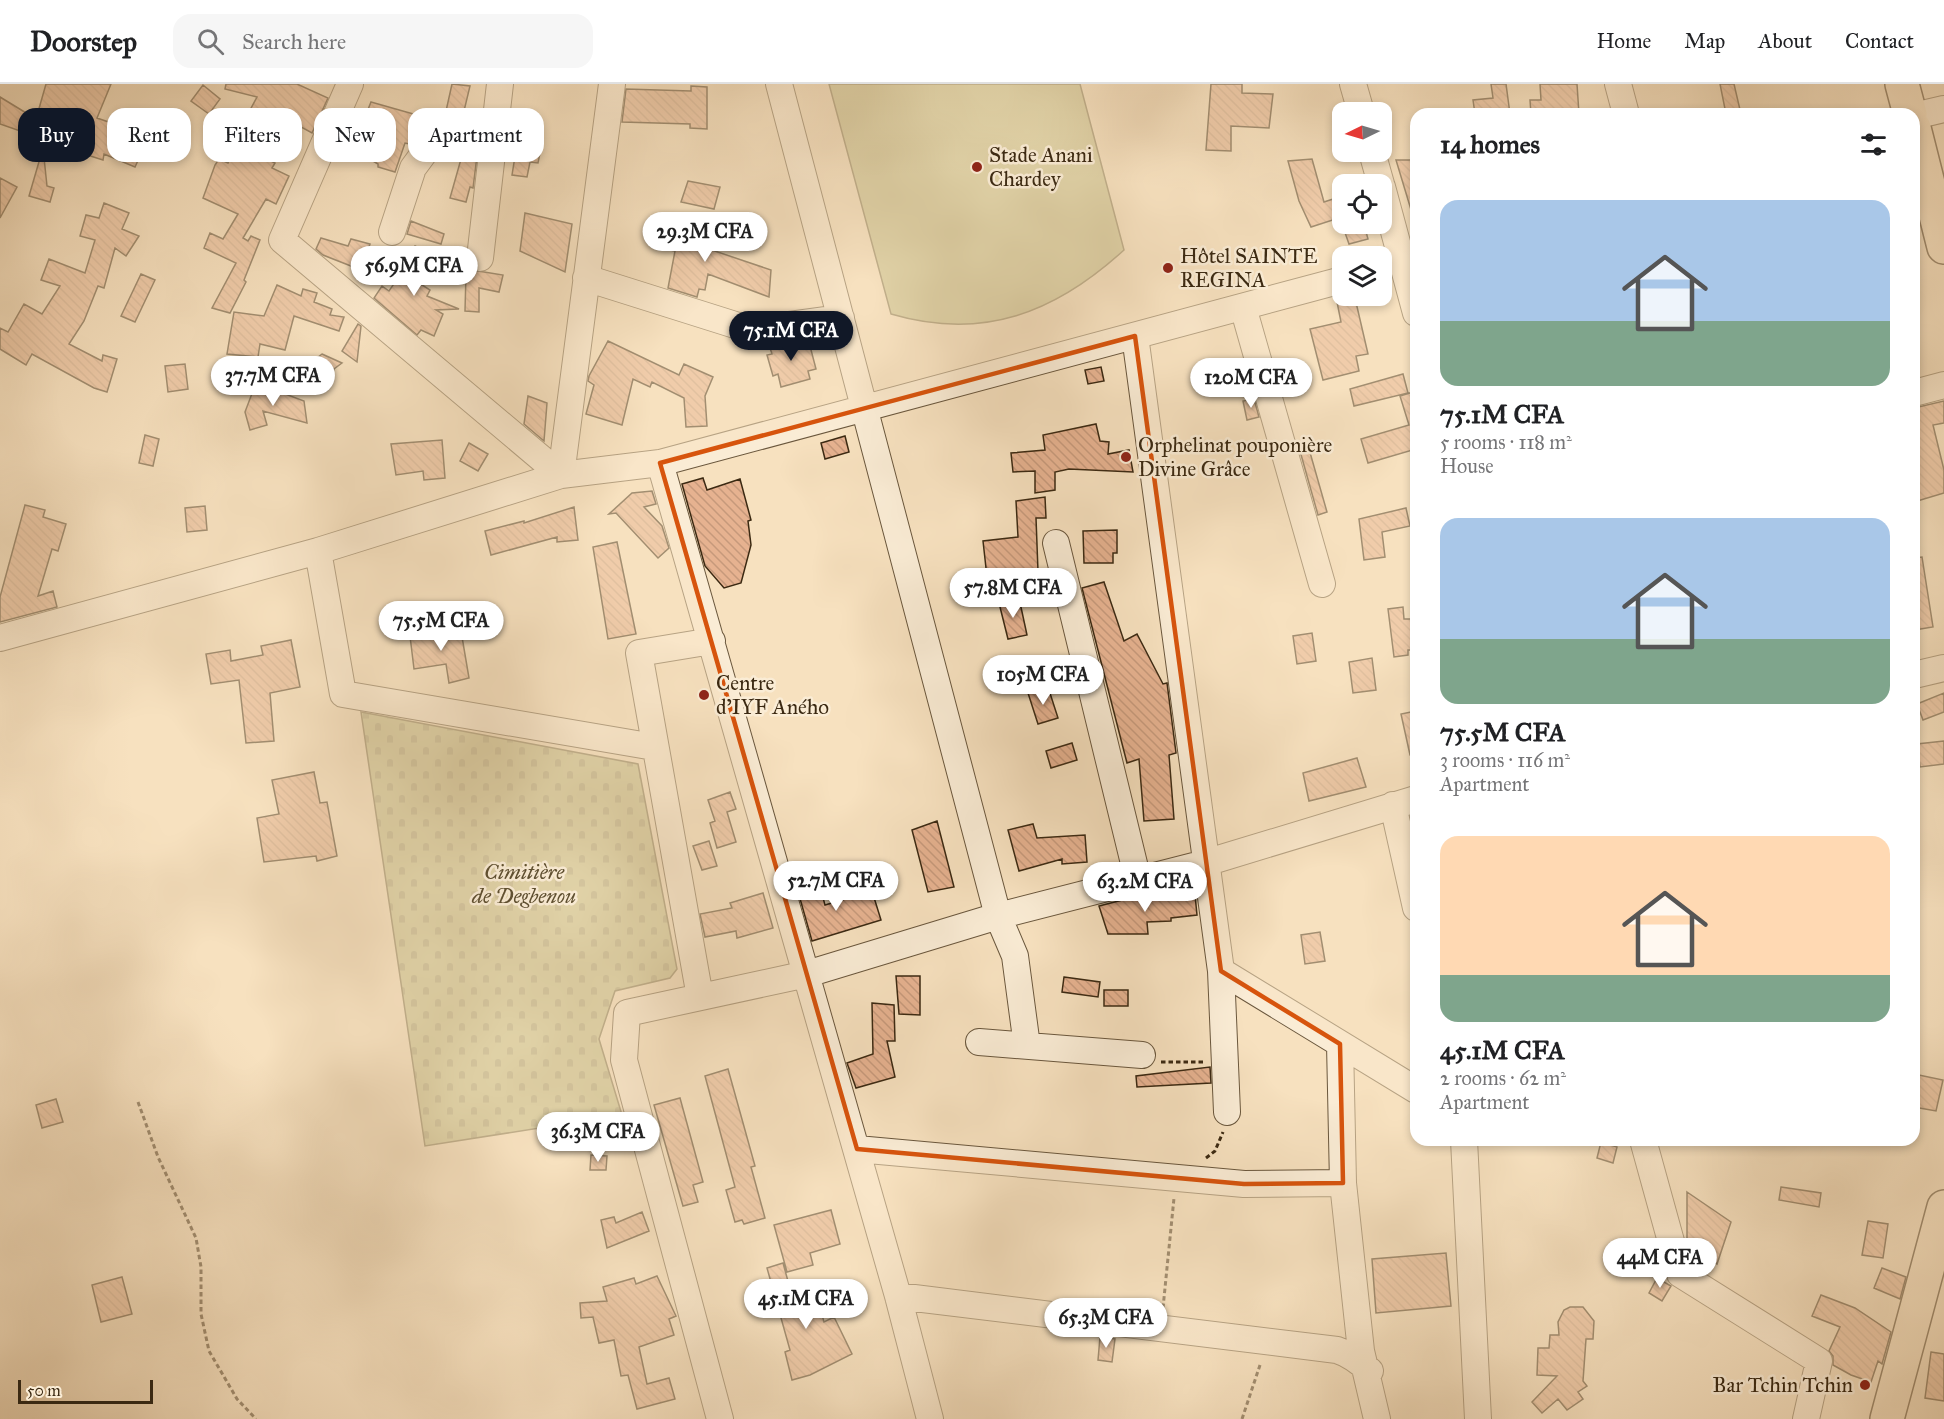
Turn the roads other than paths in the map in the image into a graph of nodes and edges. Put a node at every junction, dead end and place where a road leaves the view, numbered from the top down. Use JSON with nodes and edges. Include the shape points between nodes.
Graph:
{"nodes":[{"id":1,"x":350,"y":84,"type":"edge"},
{"id":2,"x":500,"y":84,"type":"edge"},
{"id":3,"x":612,"y":84,"type":"edge"},
{"id":4,"x":779,"y":84,"type":"edge"},
{"id":5,"x":1353,"y":84,"type":"edge"},
{"id":6,"x":1618,"y":84,"type":"edge"},
{"id":7,"x":1902,"y":84,"type":"edge"},
{"id":8,"x":1358,"y":102,"type":"edge"},
{"id":9,"x":497,"y":108,"type":"edge"},
{"id":10,"x":1624,"y":108,"type":"edge"},
{"id":11,"x":1910,"y":108,"type":"edge"},
{"id":12,"x":1944,"y":109,"type":"edge"},
{"id":13,"x":1920,"y":114,"type":"edge"},
{"id":14,"x":1920,"y":152,"type":"edge"},
{"id":15,"x":417,"y":162,"type":"edge"},
{"id":16,"x":491,"y":162,"type":"edge"},
{"id":17,"x":392,"y":232,"type":"dead end"},
{"id":18,"x":1392,"y":232,"type":"edge"},
{"id":19,"x":1944,"y":247,"type":"edge"},
{"id":20,"x":480,"y":258,"type":"dead end"},
{"id":21,"x":1400,"y":265,"type":"edge"},
{"id":22,"x":585,"y":278,"type":"junction"},
{"id":23,"x":1332,"y":283,"type":"edge"},
{"id":24,"x":1410,"y":295,"type":"edge"},
{"id":25,"x":1243,"y":307,"type":"junction"},
{"id":26,"x":841,"y":318,"type":"junction"},
{"id":27,"x":1135,"y":336,"type":"junction"},
{"id":28,"x":1944,"y":385,"type":"edge"},
{"id":29,"x":1920,"y":391,"type":"edge"},
{"id":30,"x":864,"y":407,"type":"junction"},
{"id":31,"x":660,"y":463,"type":"junction"},
{"id":32,"x":561,"y":475,"type":"junction"},
{"id":33,"x":1056,"y":543,"type":"dead end"},
{"id":34,"x":318,"y":551,"type":"junction"},
{"id":35,"x":1322,"y":584,"type":"dead end"},
{"id":36,"x":0,"y":638,"type":"edge"},
{"id":37,"x":712,"y":641,"type":"junction"},
{"id":38,"x":1944,"y":668,"type":"edge"},
{"id":39,"x":1920,"y":674,"type":"edge"},
{"id":40,"x":654,"y":747,"type":"junction"},
{"id":41,"x":1405,"y":802,"type":"edge"},
{"id":42,"x":1410,"y":850,"type":"edge"},
{"id":43,"x":1205,"y":863,"type":"junction"},
{"id":44,"x":1138,"y":880,"type":"junction"},
{"id":45,"x":998,"y":916,"type":"junction"},
{"id":46,"x":1221,"y":971,"type":"junction"},
{"id":47,"x":807,"y":974,"type":"junction"},
{"id":48,"x":700,"y":997,"type":"junction"},
{"id":49,"x":980,"y":1042,"type":"dead end"},
{"id":50,"x":1340,"y":1044,"type":"junction"},
{"id":51,"x":1027,"y":1046,"type":"junction"},
{"id":52,"x":1142,"y":1055,"type":"road end"},
{"id":53,"x":1410,"y":1086,"type":"edge"},
{"id":54,"x":1227,"y":1112,"type":"road end"},
{"id":55,"x":1464,"y":1146,"type":"edge"},
{"id":56,"x":1645,"y":1146,"type":"edge"},
{"id":57,"x":857,"y":1149,"type":"junction"},
{"id":58,"x":1343,"y":1183,"type":"junction"},
{"id":59,"x":1944,"y":1207,"type":"edge"},
{"id":60,"x":898,"y":1296,"type":"junction"},
{"id":61,"x":1359,"y":1314,"type":"junction"},
{"id":62,"x":1337,"y":1350,"type":"junction"},
{"id":63,"x":1367,"y":1376,"type":"junction"},
{"id":64,"x":720,"y":1419,"type":"edge"},
{"id":65,"x":930,"y":1419,"type":"edge"},
{"id":66,"x":1377,"y":1419,"type":"edge"},
{"id":67,"x":1478,"y":1419,"type":"edge"},
{"id":68,"x":1806,"y":1419,"type":"edge"},
{"id":69,"x":1887,"y":1419,"type":"edge"}],
"edges":[{"from":1,"to":32,"type":"street","via":[[282,240]]},
{"from":2,"to":9,"type":"street"},
{"from":3,"to":22,"type":"street"},
{"from":4,"to":26,"type":"street"},
{"from":5,"to":8,"type":"street"},
{"from":6,"to":10,"type":"street"},
{"from":7,"to":11,"type":"highway"},
{"from":12,"to":13,"type":"street"},
{"from":14,"to":19,"type":"highway"},
{"from":15,"to":17,"type":"street"},
{"from":16,"to":20,"type":"street"},
{"from":18,"to":21,"type":"street"},
{"from":21,"to":24,"type":"street"},
{"from":22,"to":26,"type":"street","via":[[751,330]]},
{"from":22,"to":32,"type":"street"},
{"from":23,"to":25,"type":"street"},
{"from":25,"to":27,"type":"street"},
{"from":25,"to":35,"type":"street"},
{"from":26,"to":30,"type":"street"},
{"from":27,"to":30,"type":"street"},
{"from":27,"to":43,"type":"street"},
{"from":28,"to":29,"type":"street"},
{"from":30,"to":31,"type":"street"},
{"from":30,"to":45,"type":"street"},
{"from":31,"to":32,"type":"street"},
{"from":31,"to":37,"type":"street"},
{"from":32,"to":34,"type":"street"},
{"from":33,"to":44,"type":"street"},
{"from":34,"to":36,"type":"street"},
{"from":34,"to":40,"type":"street","via":[[343,694]]},
{"from":37,"to":40,"type":"street","via":[[639,653]]},
{"from":37,"to":47,"type":"street"},
{"from":38,"to":39,"type":"street"},
{"from":40,"to":48,"type":"street"},
{"from":41,"to":42,"type":"street"},
{"from":41,"to":43,"type":"street"},
{"from":43,"to":44,"type":"street"},
{"from":43,"to":46,"type":"street"},
{"from":44,"to":45,"type":"street"},
{"from":45,"to":47,"type":"street"},
{"from":45,"to":51,"type":"street","via":[[1015,956]]},
{"from":46,"to":50,"type":"street"},
{"from":46,"to":54,"type":"street"},
{"from":47,"to":48,"type":"street"},
{"from":47,"to":57,"type":"street"},
{"from":48,"to":64,"type":"street","via":[[627,1013],[624,1060]]},
{"from":49,"to":51,"type":"street"},
{"from":50,"to":53,"type":"street"},
{"from":50,"to":58,"type":"street"},
{"from":51,"to":52,"type":"street"},
{"from":55,"to":67,"type":"street"},
{"from":56,"to":68,"type":"street","via":[[1680,1274],[1819,1361]]},
{"from":57,"to":58,"type":"street","via":[[1244,1184]]},
{"from":57,"to":60,"type":"street"},
{"from":58,"to":61,"type":"street"},
{"from":59,"to":69,"type":"highway"},
{"from":60,"to":62,"type":"street"},
{"from":60,"to":65,"type":"street"},
{"from":61,"to":62,"type":"street","via":[[1355,1335]]},
{"from":61,"to":63,"type":"street"},
{"from":62,"to":63,"type":"street","via":[[1363,1364],[1370,1371]]},
{"from":63,"to":66,"type":"street"}]}
